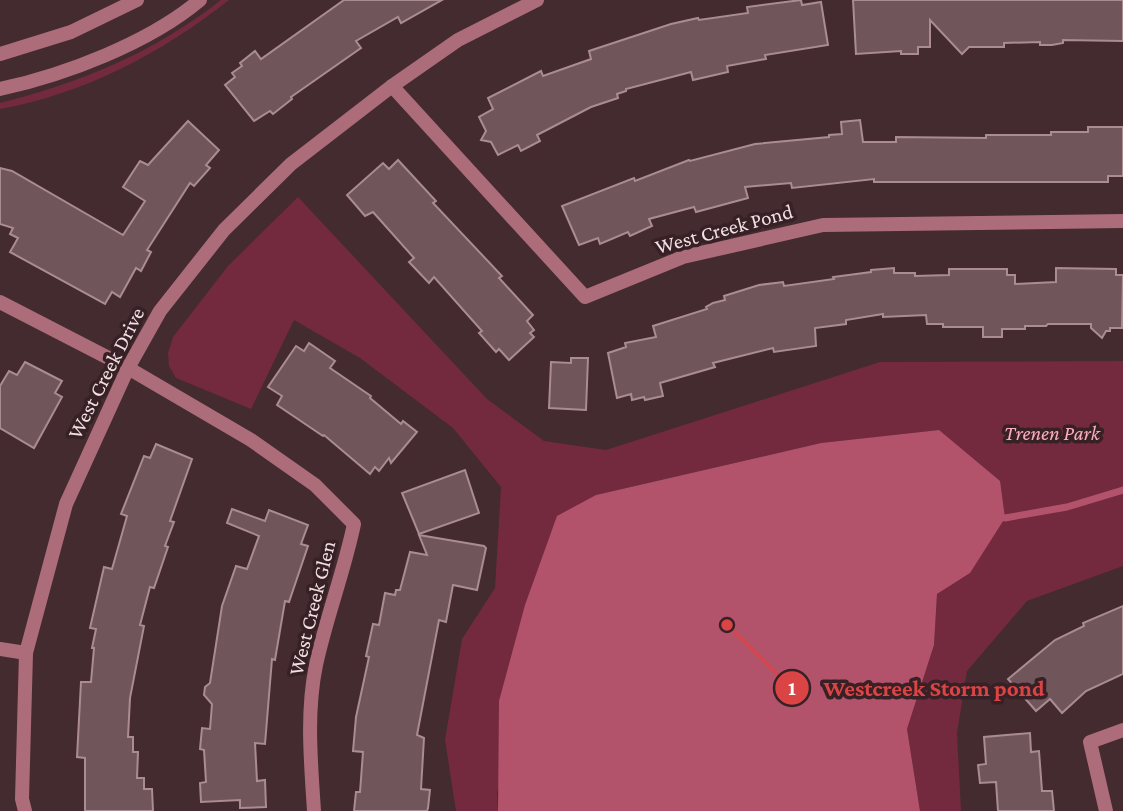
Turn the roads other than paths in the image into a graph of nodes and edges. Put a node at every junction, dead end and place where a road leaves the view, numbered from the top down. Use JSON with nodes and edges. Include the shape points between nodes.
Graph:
{"nodes":[{"id":1,"x":137,"y":0,"type":"edge"},
{"id":2,"x":537,"y":0,"type":"edge"},
{"id":3,"x":196,"y":1,"type":"edge"},
{"id":4,"x":0,"y":54,"type":"edge"},
{"id":5,"x":392,"y":86,"type":"junction"},
{"id":6,"x":0,"y":89,"type":"edge"},
{"id":7,"x":1123,"y":221,"type":"edge"},
{"id":8,"x":0,"y":302,"type":"edge"},
{"id":9,"x":128,"y":368,"type":"junction"},
{"id":10,"x":0,"y":649,"type":"edge"},
{"id":11,"x":26,"y":653,"type":"junction"},
{"id":12,"x":1123,"y":730,"type":"edge"},
{"id":13,"x":25,"y":811,"type":"edge"},
{"id":14,"x":314,"y":811,"type":"edge"},
{"id":15,"x":1106,"y":811,"type":"edge"}],
"edges":[{"from":1,"to":4,"type":"street","via":[[71,32]]},
{"from":2,"to":5,"type":"street","name":"West Creek Drive","via":[[458,40]]},
{"from":3,"to":6,"type":"street","via":[[143,37],[77,68]]},
{"from":5,"to":7,"type":"street","name":"West Creek Pond","via":[[585,297],[683,257],[823,225]]},
{"from":5,"to":9,"type":"street","name":"West Creek Drive","via":[[291,164],[224,230],[160,311]]},
{"from":8,"to":9,"type":"street"},
{"from":9,"to":11,"type":"street","name":"West Creek Drive","via":[[65,505]]},
{"from":9,"to":14,"type":"street","name":"West Creek Glen","via":[[251,440],[315,485],[354,524],[316,667],[309,732]]},
{"from":10,"to":11,"type":"street"},
{"from":11,"to":13,"type":"street","name":"West Creek Drive"},
{"from":12,"to":15,"type":"street","via":[[1090,742]]}]}
